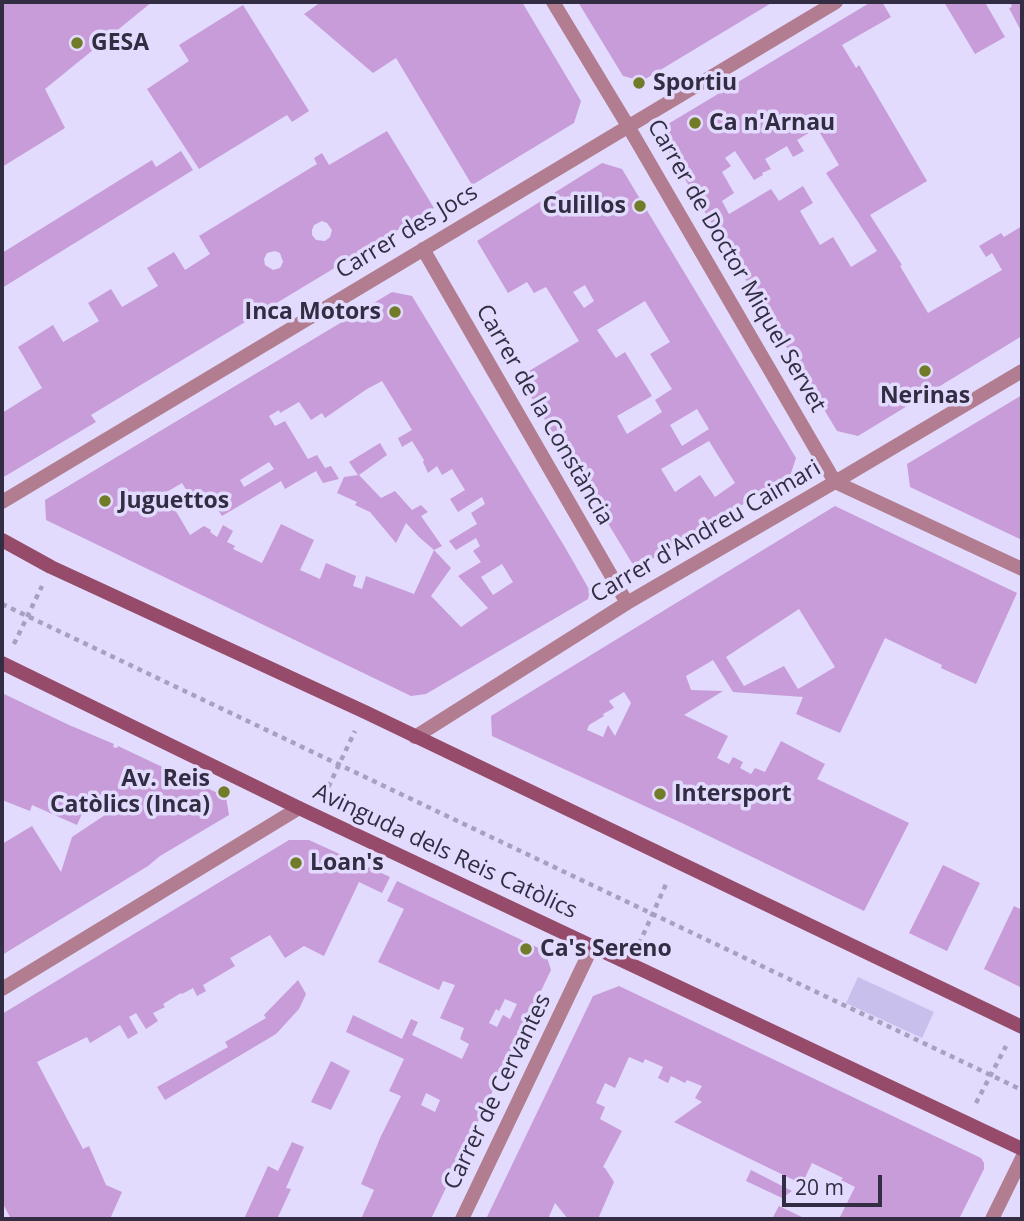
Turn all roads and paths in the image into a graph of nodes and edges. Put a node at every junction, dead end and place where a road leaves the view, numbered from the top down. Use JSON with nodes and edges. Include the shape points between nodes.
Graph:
{"nodes":[{"id":1,"x":553,"y":2,"type":"edge"},
{"id":2,"x":836,"y":2,"type":"edge"},
{"id":3,"x":628,"y":126,"type":"junction"},
{"id":4,"x":423,"y":250,"type":"junction"},
{"id":5,"x":1022,"y":371,"type":"edge"},
{"id":6,"x":835,"y":482,"type":"junction"},
{"id":7,"x":2,"y":502,"type":"edge"},
{"id":8,"x":2,"y":540,"type":"edge"},
{"id":9,"x":51,"y":567,"type":"junction"},
{"id":10,"x":1022,"y":569,"type":"edge"},
{"id":11,"x":627,"y":603,"type":"junction"},
{"id":12,"x":2,"y":604,"type":"edge"},
{"id":13,"x":27,"y":616,"type":"junction"},
{"id":14,"x":3,"y":663,"type":"edge"},
{"id":15,"x":365,"y":712,"type":"junction"},
{"id":16,"x":415,"y":737,"type":"junction"},
{"id":17,"x":339,"y":765,"type":"junction"},
{"id":18,"x":299,"y":808,"type":"junction"},
{"id":19,"x":314,"y":815,"type":"junction"},
{"id":20,"x":676,"y":862,"type":"junction"},
{"id":21,"x":653,"y":914,"type":"junction"},
{"id":22,"x":592,"y":947,"type":"junction"},
{"id":23,"x":631,"y":964,"type":"junction"},
{"id":24,"x":2,"y":989,"type":"edge"},
{"id":25,"x":1020,"y":1025,"type":"edge"},
{"id":26,"x":991,"y":1075,"type":"junction"},
{"id":27,"x":1022,"y":1090,"type":"edge"},
{"id":28,"x":967,"y":1123,"type":"junction"},
{"id":29,"x":1022,"y":1149,"type":"edge"},
{"id":30,"x":1022,"y":1158,"type":"edge"},
{"id":31,"x":462,"y":1219,"type":"edge"},
{"id":32,"x":992,"y":1219,"type":"edge"}],
"edges":[{"from":1,"to":3,"type":"street","name":"Carrer de Doctor Miquel Servet"},
{"from":2,"to":3,"type":"street","name":"Carrer des Jocs"},
{"from":3,"to":4,"type":"street","name":"Carrer des Jocs"},
{"from":3,"to":6,"type":"street","name":"Carrer de Doctor Miquel Servet"},
{"from":4,"to":7,"type":"street","name":"Carrer des Jocs"},
{"from":4,"to":11,"type":"street","name":"Carrer de la Constància"},
{"from":5,"to":6,"type":"street","name":"Carrer d'Andreu Caimari"},
{"from":6,"to":10,"type":"street"},
{"from":6,"to":11,"type":"street","name":"Carrer d'Andreu Caimari"},
{"from":8,"to":9,"type":"main road"},
{"from":9,"to":13,"type":"path"},
{"from":9,"to":15,"type":"main road"},
{"from":11,"to":16,"type":"street","name":"Carrer d'Andreu Caimari"},
{"from":12,"to":13,"type":"path"},
{"from":13,"to":14,"type":"path"},
{"from":13,"to":17,"type":"path"},
{"from":14,"to":18,"type":"main road","name":"Avinguda dels Reis Catòlics"},
{"from":15,"to":16,"type":"main road"},
{"from":15,"to":17,"type":"path"},
{"from":16,"to":20,"type":"main road"},
{"from":17,"to":19,"type":"path"},
{"from":17,"to":21,"type":"path"},
{"from":18,"to":19,"type":"main road","name":"Avinguda dels Reis Catòlics"},
{"from":18,"to":24,"type":"street"},
{"from":19,"to":22,"type":"main road","name":"Avinguda dels Reis Catòlics"},
{"from":20,"to":21,"type":"path"},
{"from":20,"to":25,"type":"main road"},
{"from":21,"to":23,"type":"path"},
{"from":21,"to":26,"type":"path"},
{"from":22,"to":23,"type":"main road","name":"Avinguda dels Reis Catòlics"},
{"from":22,"to":31,"type":"street","name":"Carrer de Cervantes"},
{"from":23,"to":28,"type":"main road","name":"Avinguda dels Reis Catòlics"},
{"from":25,"to":26,"type":"path"},
{"from":26,"to":27,"type":"path"},
{"from":26,"to":28,"type":"path"},
{"from":28,"to":29,"type":"main road","name":"Avinguda dels Reis Catòlics"},
{"from":30,"to":32,"type":"street"}]}
